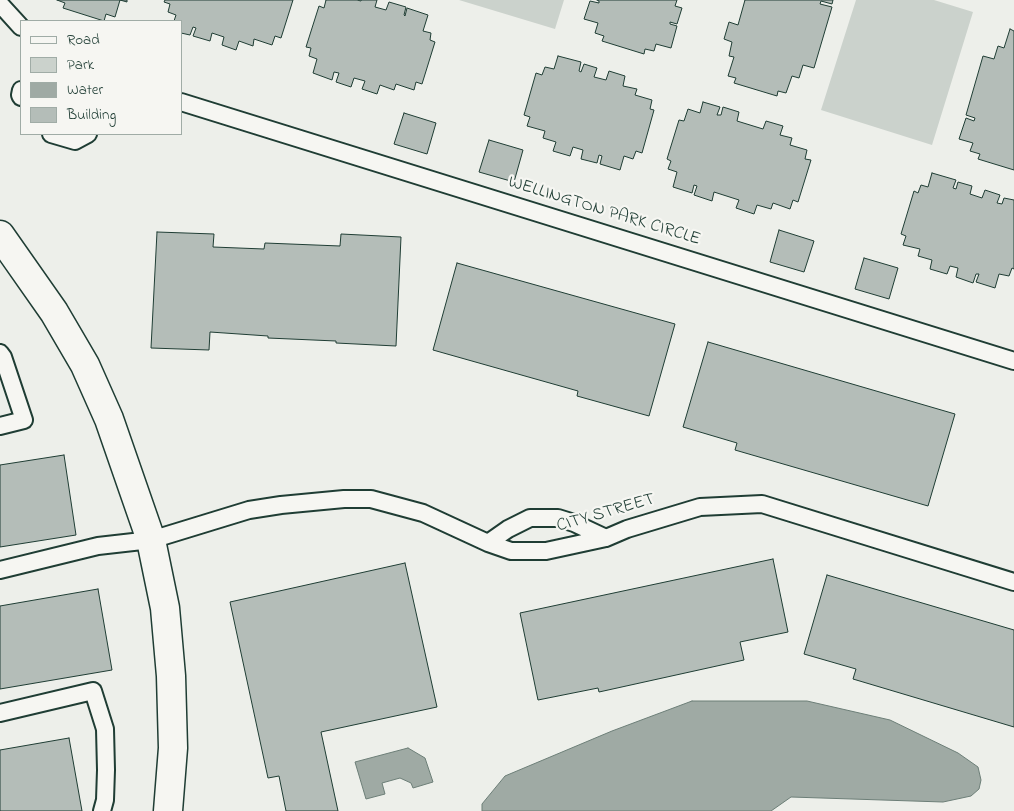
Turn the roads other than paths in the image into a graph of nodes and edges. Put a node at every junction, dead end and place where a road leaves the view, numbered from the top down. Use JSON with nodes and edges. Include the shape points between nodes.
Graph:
{"nodes":[{"id":1,"x":0,"y":4,"type":"edge"},
{"id":2,"x":20,"y":26,"type":"edge"},
{"id":3,"x":182,"y":102,"type":"edge"},
{"id":4,"x":54,"y":135,"type":"edge"},
{"id":5,"x":86,"y":135,"type":"edge"},
{"id":6,"x":0,"y":235,"type":"edge"},
{"id":7,"x":0,"y":353,"type":"edge"},
{"id":8,"x":1014,"y":361,"type":"edge"},
{"id":9,"x":0,"y":426,"type":"edge"},
{"id":10,"x":606,"y":538,"type":"junction"},
{"id":11,"x":151,"y":540,"type":"junction"},
{"id":12,"x":488,"y":543,"type":"junction"},
{"id":13,"x":0,"y":570,"type":"edge"},
{"id":14,"x":1014,"y":582,"type":"edge"},
{"id":15,"x":0,"y":713,"type":"edge"},
{"id":16,"x":102,"y":811,"type":"edge"},
{"id":17,"x":168,"y":811,"type":"edge"}],
"edges":[{"from":1,"to":2,"type":"lane"},
{"from":3,"to":8,"type":"lane","name":"WELLINGTON PARK CIRCLE"},
{"from":4,"to":5,"type":"lane","via":[[75,141]]},
{"from":6,"to":11,"type":"street","via":[[54,312],[85,365],[109,419]]},
{"from":7,"to":9,"type":"lane","via":[[24,420]]},
{"from":10,"to":12,"type":"lane","name":"CITY STREET","via":[[546,551],[511,551]]},
{"from":10,"to":12,"type":"lane","via":[[558,518],[530,518]]},
{"from":10,"to":14,"type":"lane","name":"CITY STREET","via":[[700,507],[762,504]]},
{"from":11,"to":12,"type":"lane","name":"CITY STREET","via":[[249,510],[371,499],[422,513]]},
{"from":11,"to":13,"type":"lane","name":"CITY STREET","via":[[98,546]]},
{"from":11,"to":17,"type":"street","via":[[165,608],[171,676],[173,748]]},
{"from":15,"to":16,"type":"lane","via":[[93,691],[105,729],[105,800]]}]}
